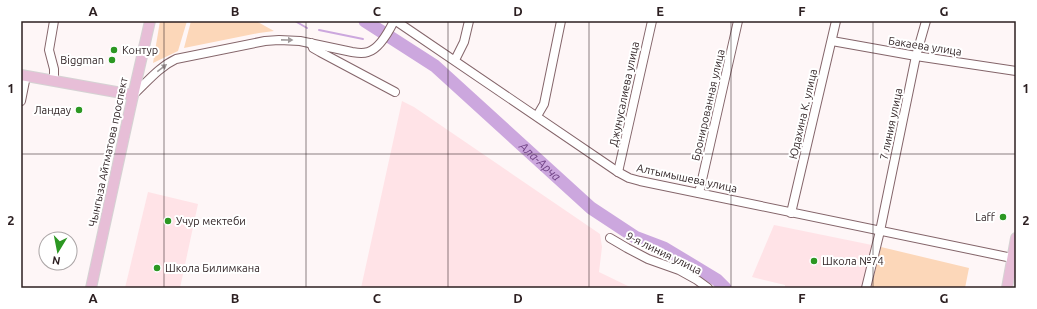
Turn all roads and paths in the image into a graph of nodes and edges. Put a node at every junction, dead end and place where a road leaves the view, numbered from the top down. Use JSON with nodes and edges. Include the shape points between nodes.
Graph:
{"nodes":[{"id":1,"x":54,"y":21,"type":"edge"},
{"id":2,"x":150,"y":21,"type":"edge"},
{"id":3,"x":469,"y":21,"type":"edge"},
{"id":4,"x":561,"y":21,"type":"edge"},
{"id":5,"x":652,"y":21,"type":"edge"},
{"id":6,"x":738,"y":21,"type":"edge"},
{"id":7,"x":836,"y":21,"type":"edge"},
{"id":8,"x":926,"y":21,"type":"edge"},
{"id":9,"x":394,"y":22,"type":"edge"},
{"id":10,"x":832,"y":41,"type":"junction"},
{"id":11,"x":310,"y":43,"type":"junction"},
{"id":12,"x":916,"y":56,"type":"junction"},
{"id":13,"x":454,"y":60,"type":"junction"},
{"id":14,"x":1016,"y":71,"type":"edge"},
{"id":15,"x":23,"y":75,"type":"edge"},
{"id":16,"x":54,"y":81,"type":"junction"},
{"id":17,"x":395,"y":92,"type":"dead end"},
{"id":18,"x":133,"y":95,"type":"junction"},
{"id":19,"x":21,"y":101,"type":"edge"},
{"id":20,"x":537,"y":116,"type":"junction"},
{"id":21,"x":618,"y":172,"type":"junction"},
{"id":22,"x":699,"y":193,"type":"junction"},
{"id":23,"x":792,"y":212,"type":"junction"},
{"id":24,"x":880,"y":231,"type":"junction"},
{"id":25,"x":610,"y":238,"type":"dead end"},
{"id":26,"x":1016,"y":238,"type":"edge"},
{"id":27,"x":1014,"y":259,"type":"edge"},
{"id":28,"x":91,"y":288,"type":"edge"},
{"id":29,"x":708,"y":288,"type":"edge"},
{"id":30,"x":866,"y":288,"type":"edge"},
{"id":31,"x":1007,"y":288,"type":"edge"}],
"edges":[{"from":1,"to":16,"type":"street","via":[[49,50]]},
{"from":2,"to":18,"type":"main road","name":"Чынгыза Айтматова проспект"},
{"from":3,"to":13,"type":"street","via":[[464,42]]},
{"from":4,"to":20,"type":"street","via":[[544,104]]},
{"from":5,"to":21,"type":"street","name":"Джунусалиева улица"},
{"from":6,"to":22,"type":"street","name":"Бронированная улица"},
{"from":7,"to":10,"type":"street","name":"Юдахина К. улица"},
{"from":8,"to":12,"type":"street","name":"7 линия улица"},
{"from":9,"to":11,"type":"street","via":[[380,43],[371,51],[362,53]]},
{"from":9,"to":13,"type":"street","name":"Алтымышева улица"},
{"from":10,"to":12,"type":"street","name":"Бакаева улица"},
{"from":10,"to":23,"type":"street","name":"Юдахина К. улица"},
{"from":11,"to":17,"type":"street","via":[[313,48]]},
{"from":18,"to":11,"type":"street","one_way":true,"via":[[164,66],[176,59],[265,41],[294,40]]},
{"from":12,"to":14,"type":"street","name":"Бакаева улица"},
{"from":12,"to":24,"type":"street","name":"7 линия улица"},
{"from":13,"to":20,"type":"street","name":"Алтымышева улица"},
{"from":15,"to":16,"type":"main road"},
{"from":15,"to":19,"type":"street"},
{"from":16,"to":18,"type":"main road"},
{"from":18,"to":28,"type":"main road","name":"Чынгыза Айтматова проспект"},
{"from":20,"to":21,"type":"street","name":"Алтымышева улица"},
{"from":21,"to":22,"type":"street","name":"Алтымышева улица","via":[[640,181]]},
{"from":22,"to":23,"type":"street","name":"Алтымышева улица"},
{"from":23,"to":24,"type":"street","name":"Алтымышева улица"},
{"from":24,"to":27,"type":"street","name":"Алтымышева улица"},
{"from":24,"to":30,"type":"street","name":"7 линия улица"},
{"from":25,"to":29,"type":"street","name":"9-я линия улица","via":[[648,259],[679,270]]},
{"from":26,"to":27,"type":"main road"},
{"from":27,"to":31,"type":"main road"}]}
